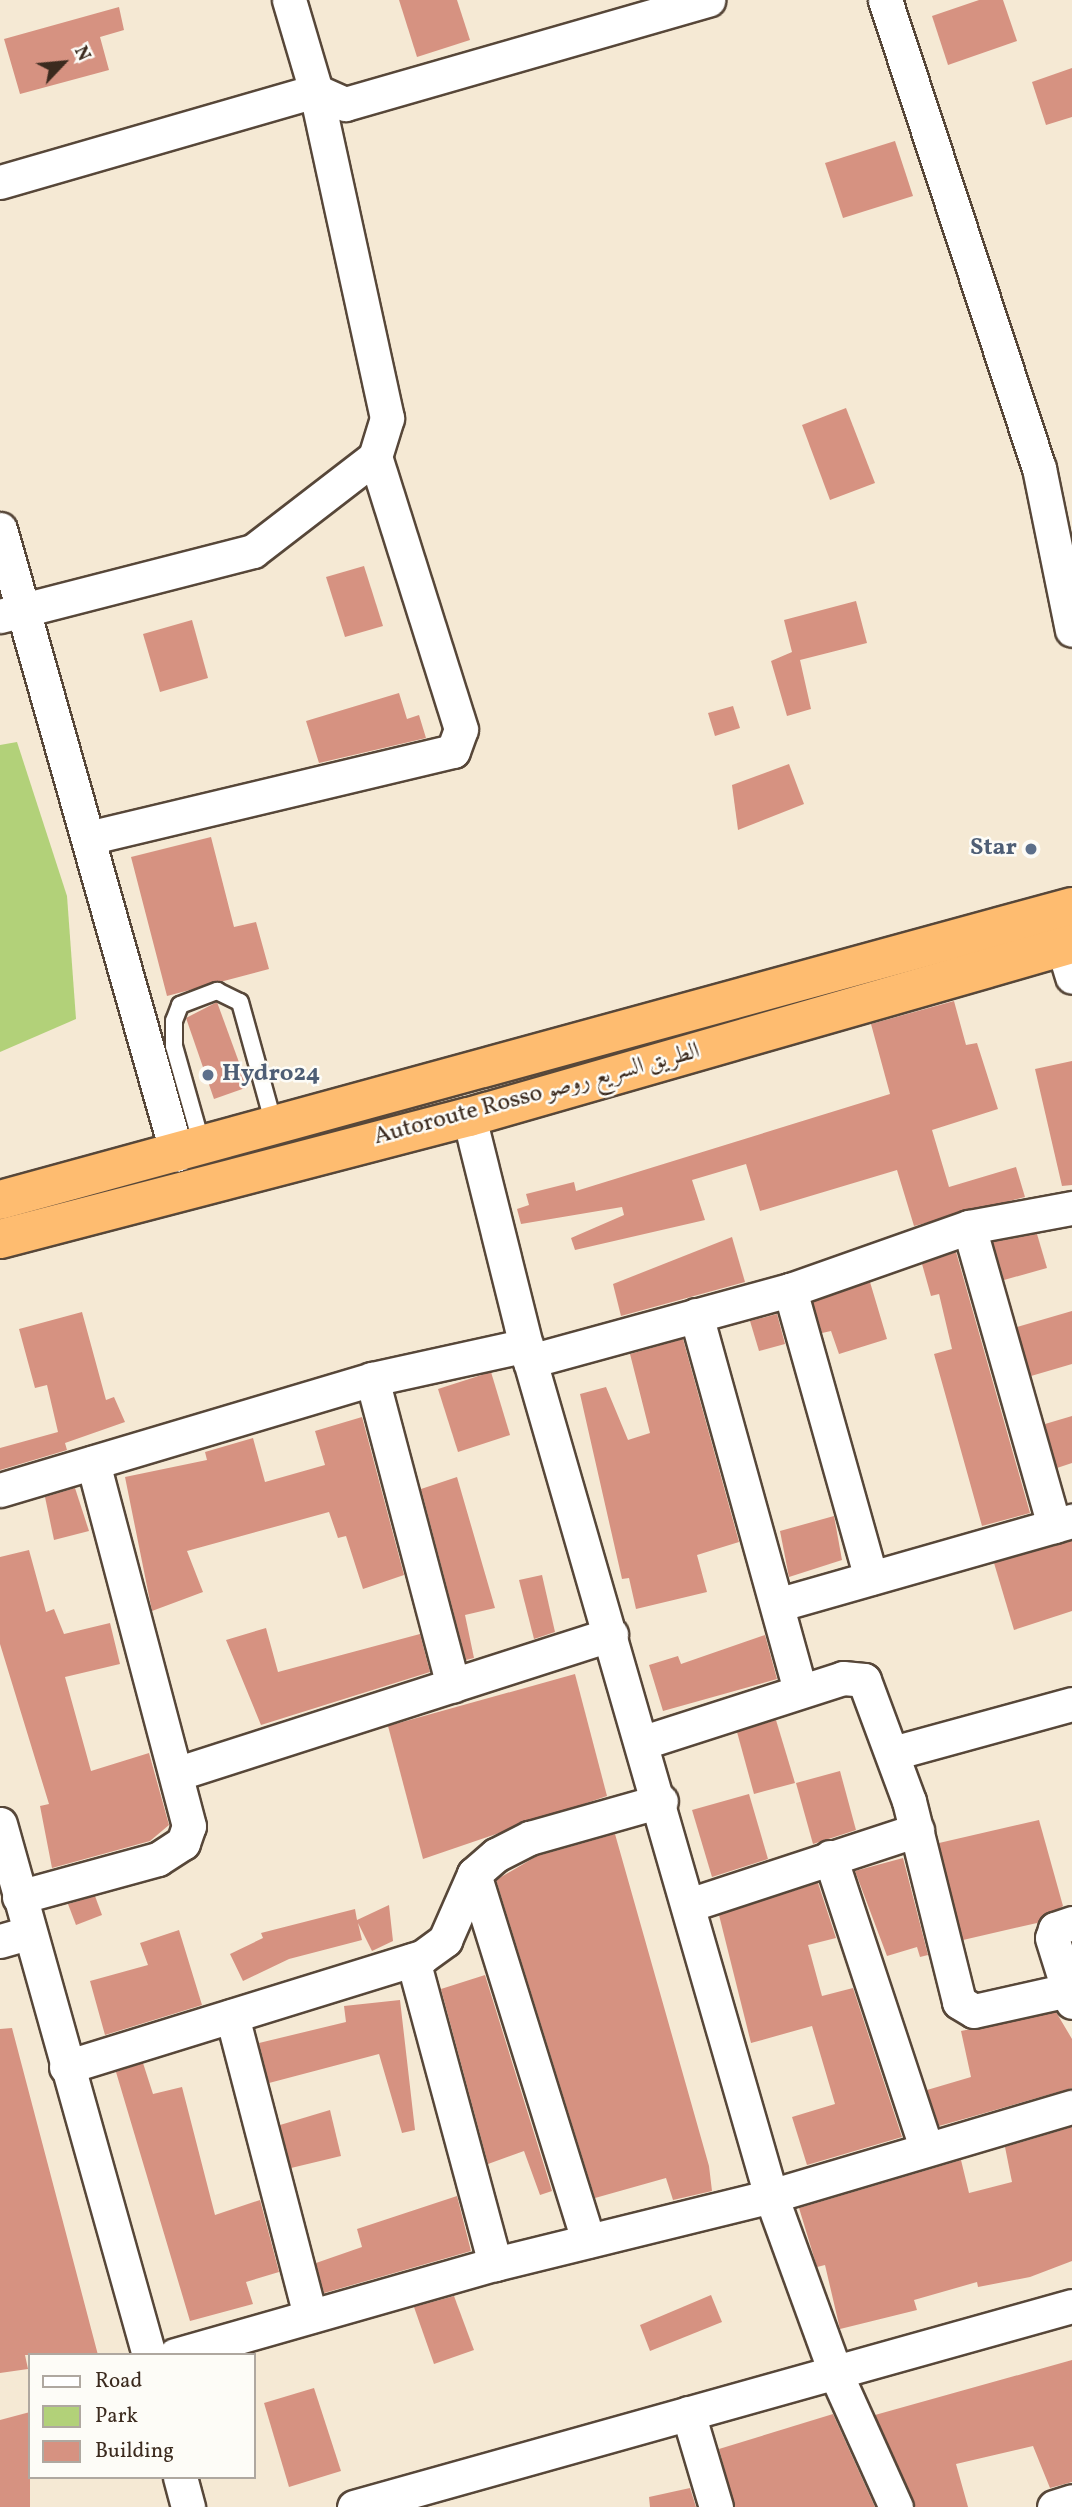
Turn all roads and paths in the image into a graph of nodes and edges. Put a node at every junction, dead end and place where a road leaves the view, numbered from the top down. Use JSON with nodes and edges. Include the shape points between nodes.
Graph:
{"nodes":[{"id":1,"x":289,"y":0,"type":"edge"},
{"id":2,"x":708,"y":0,"type":"edge"},
{"id":3,"x":885,"y":0,"type":"edge"},
{"id":4,"x":316,"y":91,"type":"junction"},
{"id":5,"x":0,"y":182,"type":"edge"},
{"id":6,"x":374,"y":457,"type":"junction"},
{"id":7,"x":0,"y":529,"type":"edge"},
{"id":8,"x":12,"y":613,"type":"edge"},
{"id":9,"x":1072,"y":630,"type":"edge"},
{"id":10,"x":92,"y":837,"type":"junction"},
{"id":11,"x":1072,"y":907,"type":"edge"},
{"id":12,"x":1069,"y":956,"type":"edge"},
{"id":13,"x":469,"y":1117,"type":"junction"},
{"id":14,"x":275,"y":1128,"type":"junction"},
{"id":15,"x":190,"y":1151,"type":"junction"},
{"id":16,"x":0,"y":1200,"type":"edge"},
{"id":17,"x":1072,"y":1208,"type":"edge"},
{"id":18,"x":969,"y":1227,"type":"junction"},
{"id":19,"x":0,"y":1239,"type":"edge"},
{"id":20,"x":790,"y":1290,"type":"junction"},
{"id":21,"x":696,"y":1315,"type":"junction"},
{"id":22,"x":528,"y":1353,"type":"junction"},
{"id":23,"x":372,"y":1379,"type":"junction"},
{"id":24,"x":93,"y":1462,"type":"junction"},
{"id":25,"x":0,"y":1490,"type":"edge"},
{"id":26,"x":1063,"y":1524,"type":"edge"},
{"id":27,"x":871,"y":1578,"type":"junction"},
{"id":28,"x":780,"y":1604,"type":"junction"},
{"id":29,"x":611,"y":1634,"type":"junction"},
{"id":30,"x":453,"y":1685,"type":"junction"},
{"id":31,"x":800,"y":1690,"type":"junction"},
{"id":32,"x":1072,"y":1704,"type":"edge"},
{"id":33,"x":644,"y":1742,"type":"junction"},
{"id":34,"x":893,"y":1753,"type":"junction"},
{"id":35,"x":176,"y":1774,"type":"junction"},
{"id":36,"x":661,"y":1801,"type":"junction"},
{"id":37,"x":0,"y":1824,"type":"edge"},
{"id":38,"x":917,"y":1830,"type":"junction"},
{"id":39,"x":830,"y":1857,"type":"junction"},
{"id":40,"x":474,"y":1874,"type":"junction"},
{"id":41,"x":19,"y":1897,"type":"junction"},
{"id":42,"x":692,"y":1904,"type":"junction"},
{"id":43,"x":1072,"y":1923,"type":"edge"},
{"id":44,"x":14,"y":1937,"type":"edge"},
{"id":45,"x":413,"y":1960,"type":"junction"},
{"id":46,"x":1070,"y":1996,"type":"edge"},
{"id":47,"x":232,"y":2016,"type":"junction"},
{"id":48,"x":66,"y":2067,"type":"junction"},
{"id":49,"x":1072,"y":2107,"type":"edge"},
{"id":50,"x":926,"y":2148,"type":"junction"},
{"id":51,"x":771,"y":2196,"type":"junction"},
{"id":52,"x":589,"y":2241,"type":"junction"},
{"id":53,"x":495,"y":2264,"type":"junction"},
{"id":54,"x":1072,"y":2306,"type":"edge"},
{"id":55,"x":310,"y":2316,"type":"junction"},
{"id":56,"x":148,"y":2353,"type":"edge"},
{"id":57,"x":182,"y":2353,"type":"edge"},
{"id":58,"x":835,"y":2372,"type":"junction"},
{"id":59,"x":688,"y":2413,"type":"junction"},
{"id":60,"x":181,"y":2479,"type":"edge"},
{"id":61,"x":395,"y":2501,"type":"edge"},
{"id":62,"x":1072,"y":2501,"type":"edge"},
{"id":63,"x":188,"y":2507,"type":"edge"},
{"id":64,"x":354,"y":2507,"type":"edge"},
{"id":65,"x":716,"y":2507,"type":"edge"},
{"id":66,"x":896,"y":2507,"type":"edge"},
{"id":67,"x":1054,"y":2507,"type":"edge"}],
"edges":[{"from":1,"to":4,"type":"street"},
{"from":2,"to":4,"type":"street","via":[[345,104]]},
{"from":3,"to":9,"type":"street","via":[[1039,468]]},
{"from":4,"to":5,"type":"street"},
{"from":4,"to":6,"type":"street","via":[[387,418]]},
{"from":6,"to":8,"type":"street","via":[[253,551]]},
{"from":6,"to":10,"type":"street","via":[[461,729],[453,751]]},
{"from":7,"to":8,"type":"street"},
{"from":8,"to":10,"type":"street"},
{"from":10,"to":15,"type":"street"},
{"from":11,"to":14,"type":"highway","name":"Autoroute Rosso الطريق السريع روصو"},
{"from":12,"to":13,"type":"highway","name":"Autoroute Rosso الطريق السريع روصو"},
{"from":13,"to":19,"type":"highway","name":"Autoroute Rosso الطريق السريع روصو"},
{"from":13,"to":22,"type":"street"},
{"from":14,"to":15,"type":"highway","name":"Autoroute Rosso الطريق السريع روصو"},
{"from":14,"to":15,"type":"lane","via":[[240,1002],[217,991],[180,1005],[174,1046]]},
{"from":15,"to":16,"type":"highway","name":"Autoroute Rosso الطريق السريع روصو"},
{"from":17,"to":18,"type":"street"},
{"from":18,"to":20,"type":"street"},
{"from":18,"to":26,"type":"street"},
{"from":20,"to":21,"type":"street"},
{"from":20,"to":27,"type":"street"},
{"from":21,"to":22,"type":"street"},
{"from":21,"to":28,"type":"street"},
{"from":22,"to":23,"type":"street"},
{"from":22,"to":29,"type":"street"},
{"from":23,"to":24,"type":"street"},
{"from":23,"to":30,"type":"street"},
{"from":24,"to":25,"type":"street"},
{"from":24,"to":35,"type":"street"},
{"from":26,"to":27,"type":"street"},
{"from":27,"to":28,"type":"street"},
{"from":28,"to":31,"type":"street"},
{"from":29,"to":30,"type":"street"},
{"from":29,"to":33,"type":"street"},
{"from":30,"to":35,"type":"street"},
{"from":31,"to":33,"type":"street"},
{"from":31,"to":34,"type":"street","via":[[843,1678],[864,1680]]},
{"from":32,"to":34,"type":"street"},
{"from":33,"to":36,"type":"street"},
{"from":34,"to":38,"type":"street"},
{"from":35,"to":41,"type":"street","via":[[188,1809],[183,1843],[158,1859]]},
{"from":36,"to":40,"type":"street","via":[[530,1839]]},
{"from":36,"to":42,"type":"street"},
{"from":37,"to":41,"type":"street"},
{"from":38,"to":39,"type":"street"},
{"from":38,"to":46,"type":"street","via":[[962,2007],[1005,2007]]},
{"from":39,"to":42,"type":"street"},
{"from":39,"to":50,"type":"street"},
{"from":40,"to":45,"type":"street","via":[[445,1940]]},
{"from":40,"to":52,"type":"street"},
{"from":41,"to":44,"type":"street"},
{"from":42,"to":51,"type":"street"},
{"from":43,"to":46,"type":"street","via":[[1052,1938]]},
{"from":44,"to":48,"type":"street"},
{"from":45,"to":47,"type":"street"},
{"from":45,"to":53,"type":"street"},
{"from":47,"to":48,"type":"street"},
{"from":47,"to":55,"type":"street"},
{"from":48,"to":56,"type":"street"},
{"from":49,"to":50,"type":"street"},
{"from":50,"to":51,"type":"street"},
{"from":51,"to":52,"type":"street"},
{"from":51,"to":58,"type":"street"},
{"from":52,"to":53,"type":"street"},
{"from":53,"to":55,"type":"street"},
{"from":54,"to":58,"type":"street"},
{"from":55,"to":57,"type":"street"},
{"from":58,"to":59,"type":"street"},
{"from":58,"to":66,"type":"street"},
{"from":59,"to":61,"type":"street"},
{"from":59,"to":65,"type":"street"},
{"from":60,"to":63,"type":"street"},
{"from":61,"to":64,"type":"street"},
{"from":62,"to":67,"type":"street"}]}
